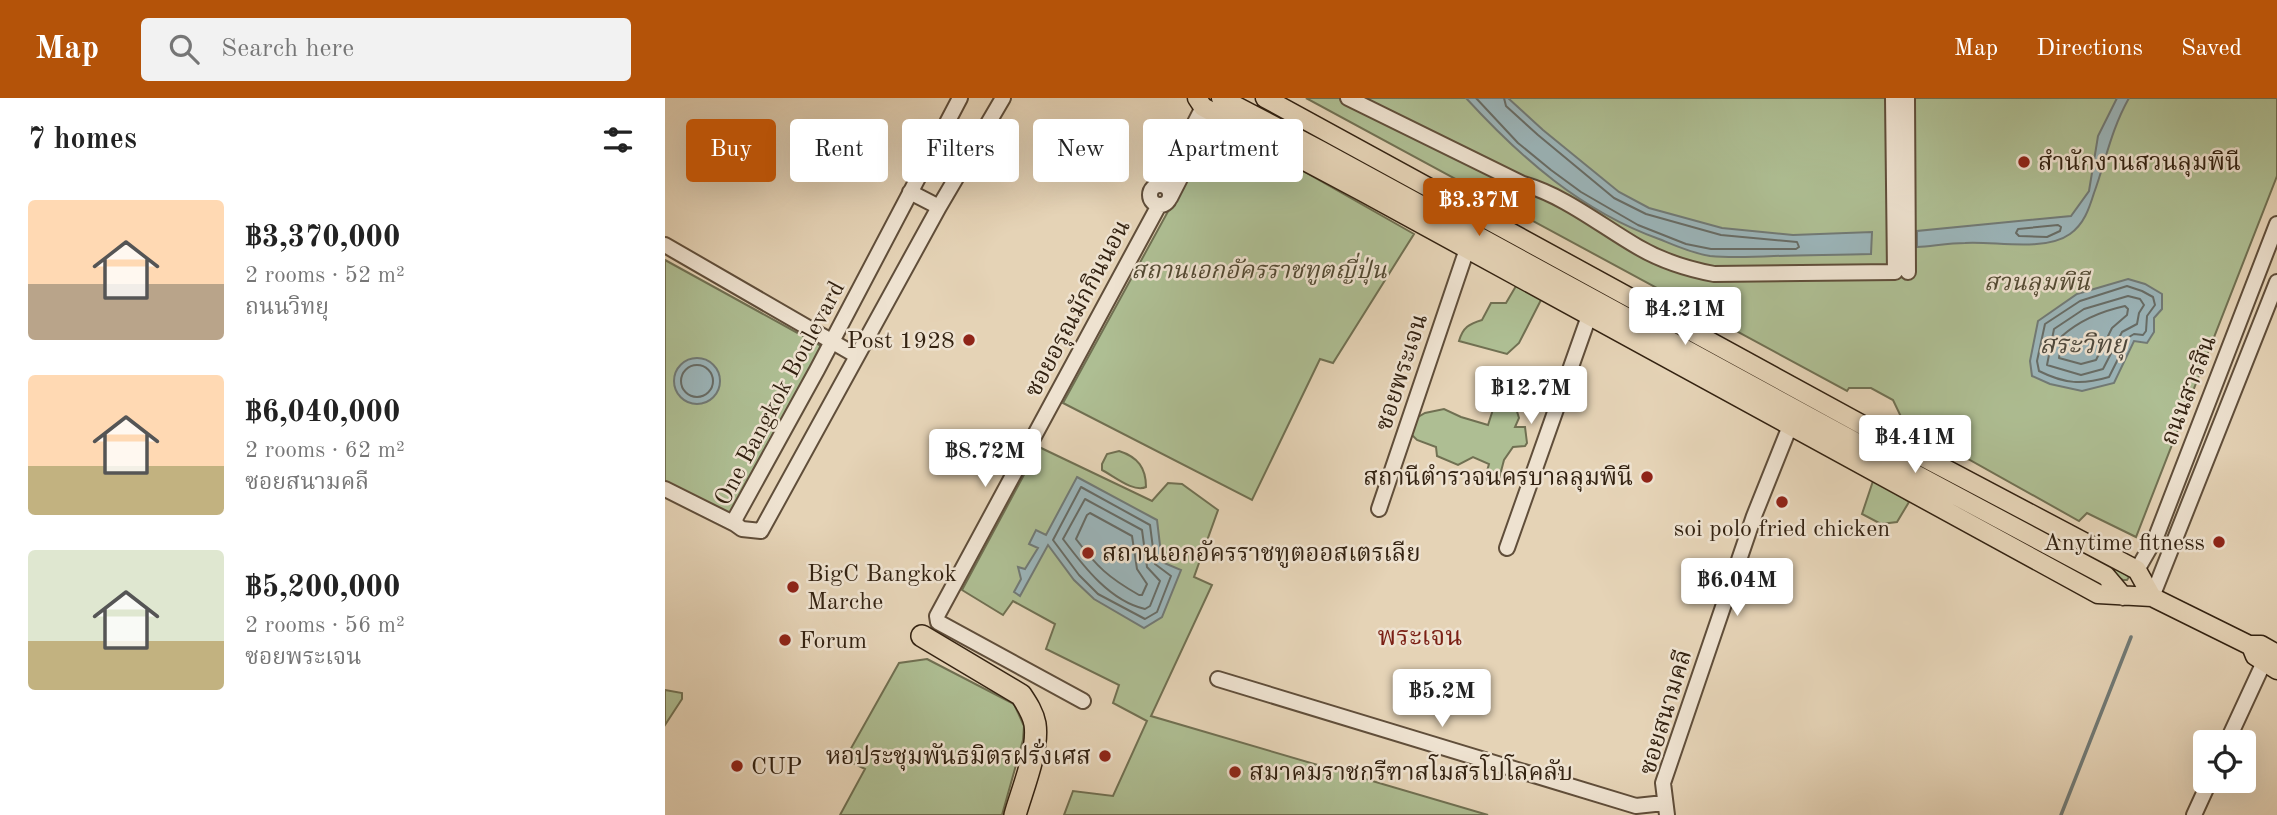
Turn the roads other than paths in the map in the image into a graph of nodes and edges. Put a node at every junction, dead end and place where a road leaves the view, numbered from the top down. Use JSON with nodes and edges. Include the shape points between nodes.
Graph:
{"nodes":[{"id":1,"x":960,"y":98,"type":"edge"},
{"id":2,"x":1003,"y":98,"type":"edge"},
{"id":3,"x":1265,"y":98,"type":"edge"},
{"id":4,"x":1349,"y":98,"type":"edge"},
{"id":5,"x":1892,"y":98,"type":"edge"},
{"id":6,"x":1907,"y":98,"type":"edge"},
{"id":7,"x":1213,"y":102,"type":"edge"},
{"id":8,"x":1900,"y":122,"type":"junction"},
{"id":9,"x":1355,"y":148,"type":"junction"},
{"id":10,"x":1342,"y":171,"type":"junction"},
{"id":11,"x":910,"y":192,"type":"junction"},
{"id":12,"x":939,"y":207,"type":"junction"},
{"id":13,"x":2277,"y":224,"type":"edge"},
{"id":14,"x":665,"y":246,"type":"edge"},
{"id":15,"x":1467,"y":248,"type":"junction"},
{"id":16,"x":2277,"y":282,"type":"edge"},
{"id":17,"x":1589,"y":316,"type":"junction"},
{"id":18,"x":832,"y":341,"type":"junction"},
{"id":19,"x":1713,"y":343,"type":"junction"},
{"id":20,"x":857,"y":356,"type":"junction"},
{"id":21,"x":1699,"y":367,"type":"junction"},
{"id":22,"x":1790,"y":426,"type":"junction"},
{"id":23,"x":1857,"y":453,"type":"junction"},
{"id":24,"x":665,"y":489,"type":"edge"},
{"id":25,"x":1379,"y":509,"type":"dead end"},
{"id":26,"x":735,"y":524,"type":"junction"},
{"id":27,"x":1507,"y":548,"type":"dead end"},
{"id":28,"x":2137,"y":570,"type":"junction"},
{"id":29,"x":2152,"y":597,"type":"junction"},
{"id":30,"x":922,"y":636,"type":"dead end"},
{"id":31,"x":2273,"y":662,"type":"edge"},
{"id":32,"x":1218,"y":679,"type":"dead end"},
{"id":33,"x":1083,"y":701,"type":"dead end"},
{"id":34,"x":2234,"y":730,"type":"edge"},
{"id":35,"x":2204,"y":793,"type":"edge"},
{"id":36,"x":1665,"y":809,"type":"edge"},
{"id":37,"x":1015,"y":815,"type":"edge"},
{"id":38,"x":2194,"y":815,"type":"edge"}],
"edges":[{"from":1,"to":11,"type":"street","name":"One Bangkok Boulevard"},
{"from":2,"to":12,"type":"street","name":"One Bangkok Boulevard"},
{"from":3,"to":9,"type":"main road"},
{"from":4,"to":8,"type":"street","via":[[1543,190],[1639,247],[1685,268],[1714,274],[1902,272]]},
{"from":5,"to":8,"type":"street"},
{"from":6,"to":8,"type":"street"},
{"from":7,"to":10,"type":"main road"},
{"from":7,"to":33,"type":"street","name":"ซอยอรุณมักกินนอน","via":[[937,616],[938,622]]},
{"from":9,"to":10,"type":"main road"},
{"from":9,"to":19,"type":"main road"},
{"from":10,"to":15,"type":"main road"},
{"from":10,"to":21,"type":"main road"},
{"from":11,"to":12,"type":"street"},
{"from":11,"to":18,"type":"street","name":"One Bangkok Boulevard"},
{"from":12,"to":20,"type":"street","name":"One Bangkok Boulevard"},
{"from":13,"to":28,"type":"street","name":"ถนนสารสิน","via":[[2155,537]]},
{"from":14,"to":18,"type":"street"},
{"from":15,"to":17,"type":"main road"},
{"from":15,"to":25,"type":"street","name":"ซอยพระเจน"},
{"from":16,"to":29,"type":"street","name":"ถนนสารสิน"},
{"from":17,"to":21,"type":"main road"},
{"from":17,"to":27,"type":"street"},
{"from":18,"to":20,"type":"street"},
{"from":18,"to":26,"type":"street","name":"One Bangkok Boulevard"},
{"from":19,"to":21,"type":"main road"},
{"from":19,"to":28,"type":"main road"},
{"from":20,"to":26,"type":"street","name":"One Bangkok Boulevard","via":[[761,531]]},
{"from":21,"to":22,"type":"main road"},
{"from":21,"to":23,"type":"main road"},
{"from":22,"to":23,"type":"main road"},
{"from":22,"to":36,"type":"street","name":"ซอยสนามคลี","via":[[1754,516],[1663,783]]},
{"from":23,"to":29,"type":"main road","via":[[2106,576],[2123,596]]},
{"from":24,"to":26,"type":"street"},
{"from":28,"to":29,"type":"main road"},
{"from":29,"to":31,"type":"main road","via":[[2251,646],[2255,656]]},
{"from":30,"to":37,"type":"highway","via":[[1021,695],[1031,710],[1033,749]]},
{"from":31,"to":34,"type":"street"},
{"from":32,"to":36,"type":"street","via":[[1636,806]]},
{"from":35,"to":38,"type":"street"}]}
